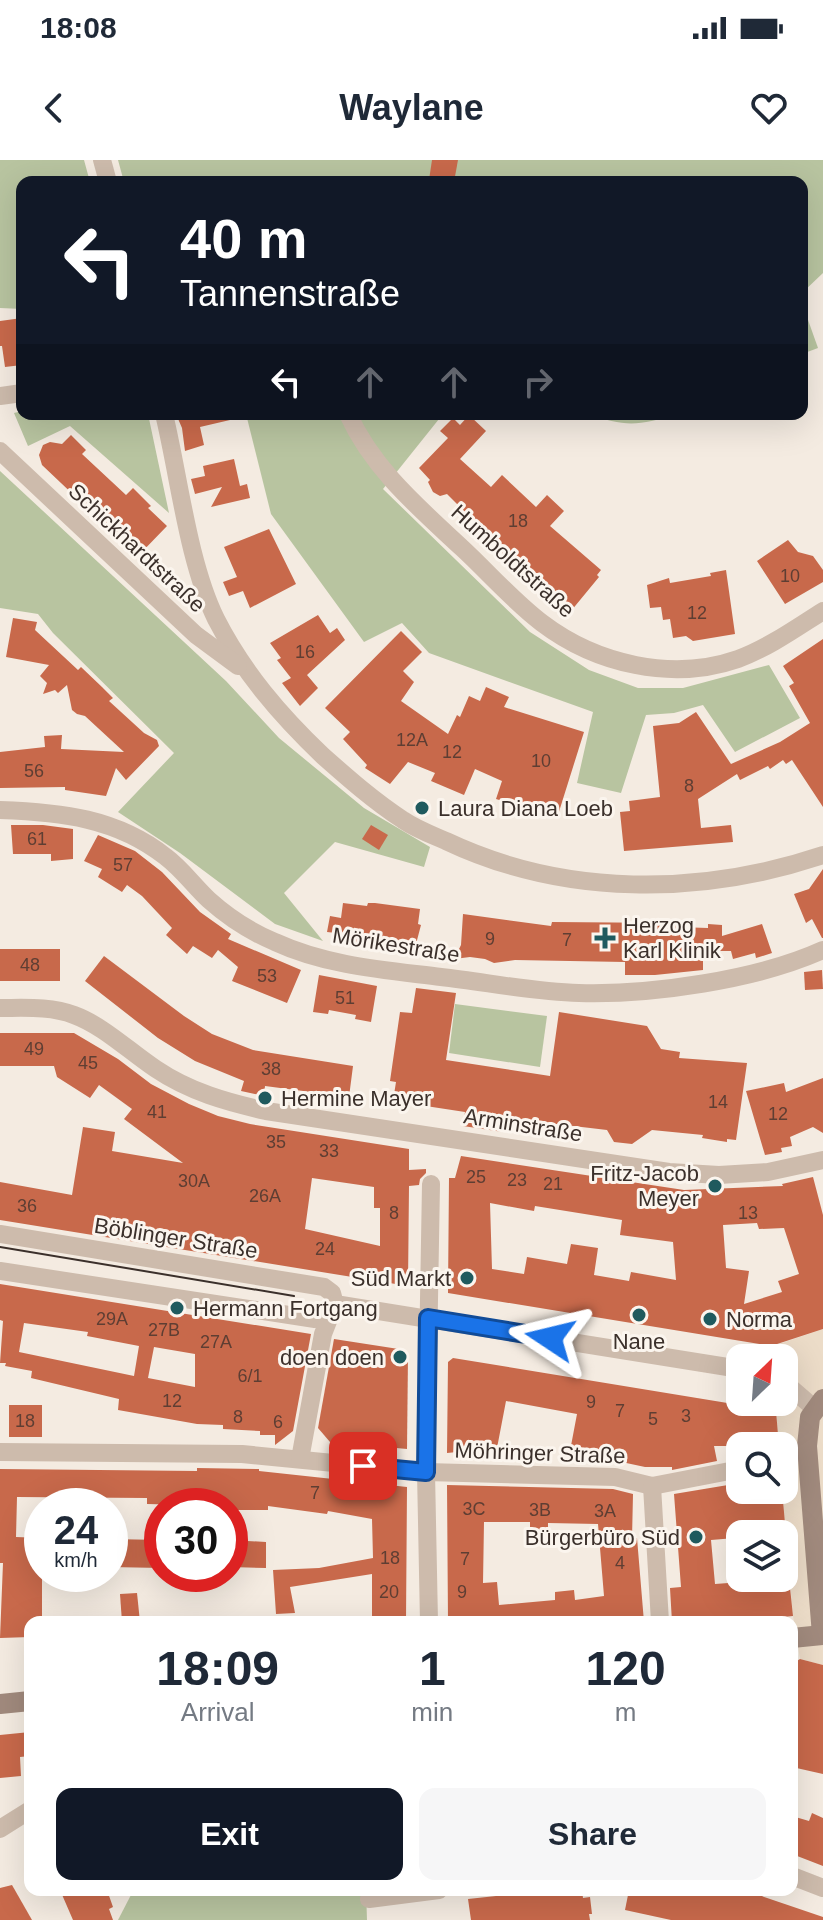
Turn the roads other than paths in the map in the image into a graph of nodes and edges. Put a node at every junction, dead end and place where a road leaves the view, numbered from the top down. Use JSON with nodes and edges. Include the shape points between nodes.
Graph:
{"nodes":[{"id":1,"x":165,"y":420,"type":"edge"},
{"id":2,"x":351,"y":420,"type":"edge"},
{"id":3,"x":0,"y":451,"type":"edge"},
{"id":4,"x":823,"y":611,"type":"edge"},
{"id":5,"x":248,"y":672,"type":"junction"},
{"id":6,"x":0,"y":810,"type":"edge"},
{"id":7,"x":823,"y":855,"type":"edge"},
{"id":8,"x":823,"y":950,"type":"edge"},
{"id":9,"x":0,"y":1008,"type":"edge"},
{"id":10,"x":823,"y":1160,"type":"edge"},
{"id":11,"x":431,"y":1184,"type":"dead end"},
{"id":12,"x":0,"y":1234,"type":"edge"},
{"id":13,"x":0,"y":1271,"type":"edge"},
{"id":14,"x":335,"y":1304,"type":"junction"},
{"id":15,"x":428,"y":1318,"type":"junction"},
{"id":16,"x":726,"y":1367,"type":"edge"},
{"id":17,"x":798,"y":1391,"type":"edge"},
{"id":18,"x":818,"y":1403,"type":"edge"},
{"id":19,"x":0,"y":1452,"type":"edge"},
{"id":20,"x":300,"y":1459,"type":"junction"},
{"id":21,"x":726,"y":1471,"type":"edge"},
{"id":22,"x":426,"y":1472,"type":"junction"},
{"id":23,"x":652,"y":1486,"type":"junction"},
{"id":24,"x":429,"y":1616,"type":"edge"},
{"id":25,"x":660,"y":1616,"type":"edge"},
{"id":26,"x":822,"y":1635,"type":"edge"},
{"id":27,"x":798,"y":1637,"type":"edge"},
{"id":28,"x":24,"y":1702,"type":"edge"},
{"id":29,"x":0,"y":1704,"type":"edge"},
{"id":30,"x":24,"y":1814,"type":"edge"},
{"id":31,"x":0,"y":1829,"type":"edge"},
{"id":32,"x":798,"y":1878,"type":"edge"},
{"id":33,"x":823,"y":1888,"type":"edge"},
{"id":34,"x":392,"y":1896,"type":"edge"},
{"id":35,"x":369,"y":1899,"type":"dead end"}],
"edges":[{"from":1,"to":5,"type":"street","via":[[203,585],[214,615]]},
{"from":2,"to":4,"type":"street","name":"Humboldtstraße","via":[[383,472],[418,506],[539,621],[598,656],[657,668],[705,667],[759,650]]},
{"from":3,"to":5,"type":"street","name":"Schickhardtstraße","via":[[196,635]]},
{"from":5,"to":7,"type":"street","via":[[292,727],[356,786],[406,822],[493,862],[552,877],[666,886],[784,868]]},
{"from":6,"to":8,"type":"street","name":"Mörikestraße","via":[[50,811],[111,825],[168,858],[242,926],[276,943],[348,965],[578,993],[642,991],[705,984]]},
{"from":9,"to":10,"type":"street","name":"Arminstraße","via":[[77,1016],[192,1089],[266,1111],[669,1172],[768,1172]]},
{"from":11,"to":15,"type":"street"},
{"from":12,"to":14,"type":"street","name":"Böblinger Straße","via":[[324,1287]]},
{"from":13,"to":14,"type":"street","name":"Böblinger Straße","via":[[315,1319]]},
{"from":14,"to":15,"type":"street","name":"Böblinger Straße"},
{"from":14,"to":20,"type":"street","via":[[323,1334]]},
{"from":15,"to":16,"type":"street","name":"Böblinger Straße"},
{"from":15,"to":22,"type":"street"},
{"from":17,"to":18,"type":"street"},
{"from":18,"to":26,"type":"street","via":[[807,1426],[807,1446]]},
{"from":19,"to":20,"type":"street","name":"Möhringer Straße"},
{"from":20,"to":22,"type":"street","name":"Möhringer Straße"},
{"from":21,"to":23,"type":"street","name":"Möhringer Straße"},
{"from":22,"to":23,"type":"street","name":"Möhringer Straße","via":[[615,1477]]},
{"from":22,"to":24,"type":"street"},
{"from":23,"to":25,"type":"street"},
{"from":26,"to":27,"type":"street"},
{"from":28,"to":29,"type":"street"},
{"from":30,"to":31,"type":"street"},
{"from":32,"to":33,"type":"street"},
{"from":34,"to":35,"type":"street"}]}
